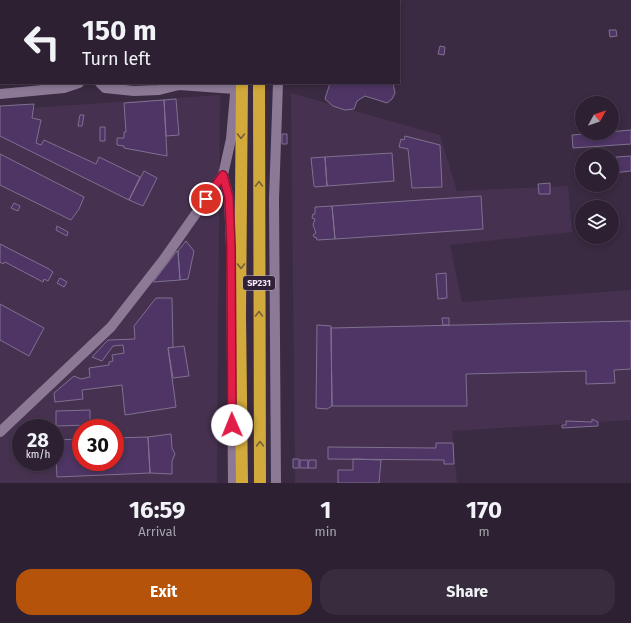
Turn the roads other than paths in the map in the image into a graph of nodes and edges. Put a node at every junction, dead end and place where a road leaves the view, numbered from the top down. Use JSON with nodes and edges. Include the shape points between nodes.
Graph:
{"nodes":[{"id":1,"x":76,"y":84,"type":"edge"},
{"id":2,"x":101,"y":84,"type":"edge"},
{"id":3,"x":259,"y":84,"type":"edge"},
{"id":4,"x":278,"y":84,"type":"edge"},
{"id":5,"x":238,"y":85,"type":"edge"},
{"id":6,"x":0,"y":94,"type":"edge"},
{"id":7,"x":223,"y":175,"type":"junction"},
{"id":8,"x":0,"y":432,"type":"edge"},
{"id":9,"x":233,"y":483,"type":"edge"},
{"id":10,"x":242,"y":483,"type":"edge"},
{"id":11,"x":260,"y":483,"type":"edge"},
{"id":12,"x":276,"y":483,"type":"edge"}],
"edges":[{"from":1,"to":6,"type":"street","via":[[64,88]]},
{"from":2,"to":5,"type":"street","via":[[105,88],[134,91],[159,90],[179,85]]},
{"from":11,"to":3,"type":"highway","number":"SP231","one_way":true},
{"from":4,"to":12,"type":"street","name":"SP231","via":[[274,200]]},
{"from":5,"to":7,"type":"street"},
{"from":5,"to":10,"type":"highway","number":"SP231","one_way":true},
{"from":7,"to":8,"type":"street","via":[[112,327]]},
{"from":7,"to":9,"type":"street","via":[[229,198],[231,247]]}]}
